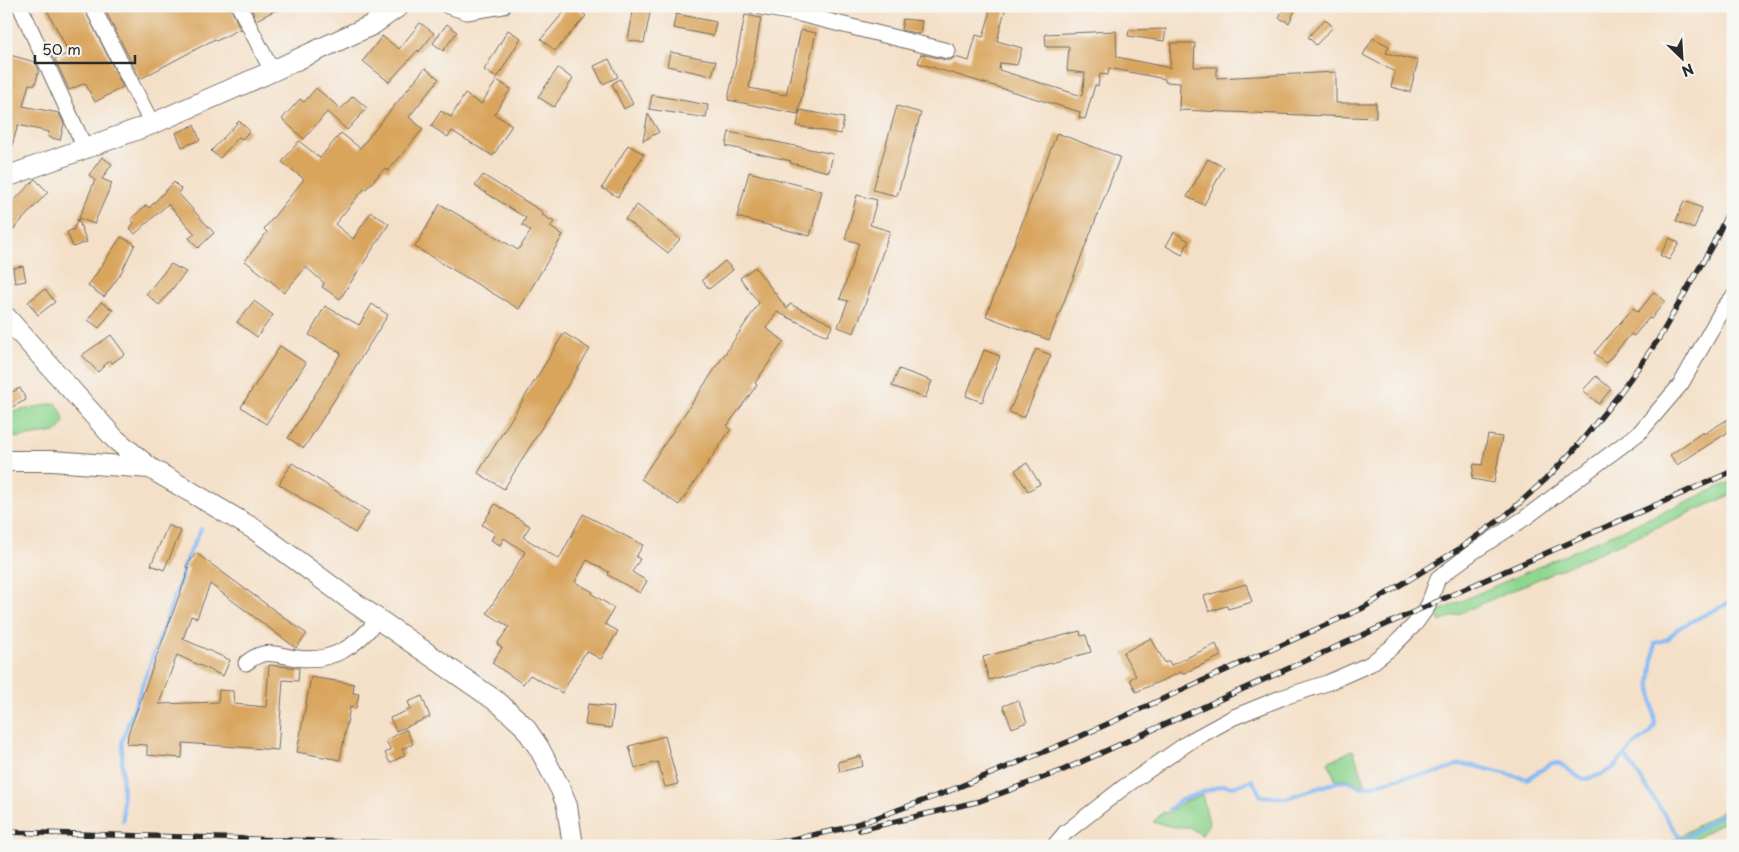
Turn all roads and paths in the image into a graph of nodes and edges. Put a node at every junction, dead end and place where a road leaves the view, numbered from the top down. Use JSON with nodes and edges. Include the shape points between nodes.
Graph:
{"nodes":[{"id":1,"x":20,"y":6,"type":"edge"},
{"id":2,"x":92,"y":6,"type":"edge"},
{"id":3,"x":239,"y":6,"type":"edge"},
{"id":4,"x":399,"y":6,"type":"edge"},
{"id":5,"x":448,"y":6,"type":"edge"},
{"id":6,"x":503,"y":6,"type":"edge"},
{"id":7,"x":755,"y":6,"type":"edge"},
{"id":8,"x":948,"y":51,"type":"dead end"},
{"id":9,"x":272,"y":71,"type":"junction"},
{"id":10,"x":152,"y":124,"type":"junction"},
{"id":11,"x":85,"y":148,"type":"junction"},
{"id":12,"x":6,"y":177,"type":"edge"},
{"id":13,"x":1733,"y":297,"type":"edge"},
{"id":14,"x":6,"y":318,"type":"edge"},
{"id":15,"x":6,"y":461,"type":"edge"},
{"id":16,"x":150,"y":468,"type":"junction"},
{"id":17,"x":378,"y":619,"type":"junction"},
{"id":18,"x":246,"y":663,"type":"dead end"},
{"id":19,"x":573,"y":846,"type":"edge"},
{"id":20,"x":1054,"y":846,"type":"edge"}],
"edges":[{"from":1,"to":11,"type":"street"},
{"from":2,"to":10,"type":"street"},
{"from":3,"to":9,"type":"street"},
{"from":4,"to":9,"type":"main road","via":[[372,25]]},
{"from":5,"to":6,"type":"street","via":[[467,12]]},
{"from":7,"to":8,"type":"street"},
{"from":9,"to":10,"type":"main road"},
{"from":10,"to":11,"type":"main road"},
{"from":11,"to":12,"type":"main road"},
{"from":13,"to":20,"type":"street","via":[[1681,384],[1640,432],[1438,578],[1428,606],[1392,647],[1370,664],[1234,718],[1192,740],[1124,787],[1065,833]]},
{"from":14,"to":16,"type":"main road","via":[[115,439]]},
{"from":15,"to":16,"type":"main road","via":[[61,461]]},
{"from":16,"to":17,"type":"main road","via":[[254,529]]},
{"from":17,"to":18,"type":"street","via":[[354,645],[328,657],[311,660],[262,653]]},
{"from":17,"to":19,"type":"main road","via":[[499,703],[524,726],[553,772],[567,806]]}]}
